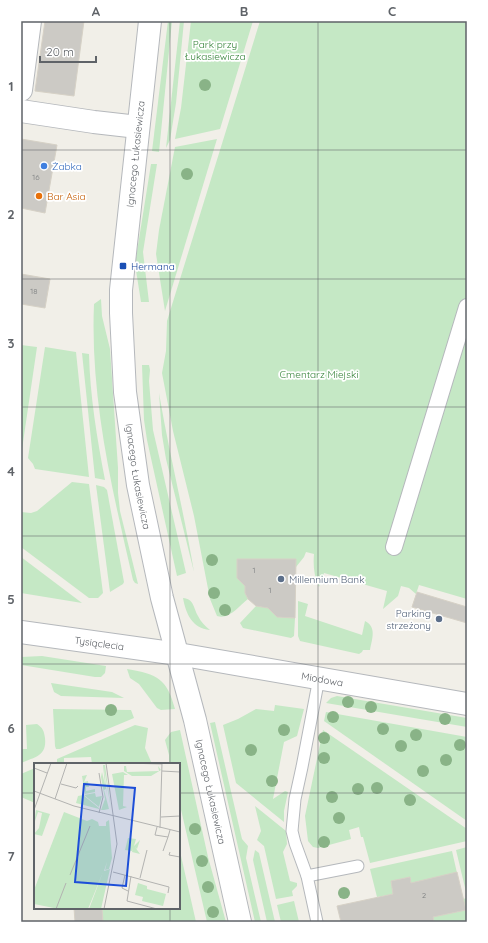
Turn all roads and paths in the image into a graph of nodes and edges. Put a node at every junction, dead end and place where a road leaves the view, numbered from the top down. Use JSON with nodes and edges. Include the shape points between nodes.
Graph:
{"nodes":[{"id":1,"x":30,"y":21,"type":"edge"},
{"id":2,"x":150,"y":21,"type":"edge"},
{"id":3,"x":21,"y":90,"type":"edge"},
{"id":4,"x":21,"y":111,"type":"edge"},
{"id":5,"x":138,"y":127,"type":"junction"},
{"id":6,"x":467,"y":307,"type":"edge"},
{"id":7,"x":394,"y":547,"type":"dead end"},
{"id":8,"x":21,"y":632,"type":"edge"},
{"id":9,"x":178,"y":654,"type":"junction"},
{"id":10,"x":319,"y":678,"type":"junction"},
{"id":11,"x":467,"y":704,"type":"edge"},
{"id":12,"x":358,"y":866,"type":"dead end"},
{"id":13,"x":307,"y":876,"type":"junction"},
{"id":14,"x":240,"y":922,"type":"edge"},
{"id":15,"x":317,"y":922,"type":"edge"}],
"edges":[{"from":1,"to":3,"type":"street"},
{"from":2,"to":5,"type":"street","name":"Ignacego Łukasiewicza"},
{"from":4,"to":5,"type":"street"},
{"from":5,"to":9,"type":"street","name":"Ignacego Łukasiewicza","via":[[121,290],[125,392],[138,485],[162,598]]},
{"from":6,"to":7,"type":"street"},
{"from":8,"to":9,"type":"street","name":"Tysiąclecia"},
{"from":9,"to":10,"type":"street","name":"Miodowa"},
{"from":9,"to":14,"type":"street","name":"Ignacego Łukasiewicza"},
{"from":10,"to":11,"type":"street","name":"Miodowa"},
{"from":10,"to":13,"type":"lane","via":[[292,819],[294,843]]},
{"from":12,"to":13,"type":"lane"},
{"from":13,"to":15,"type":"lane"}]}
